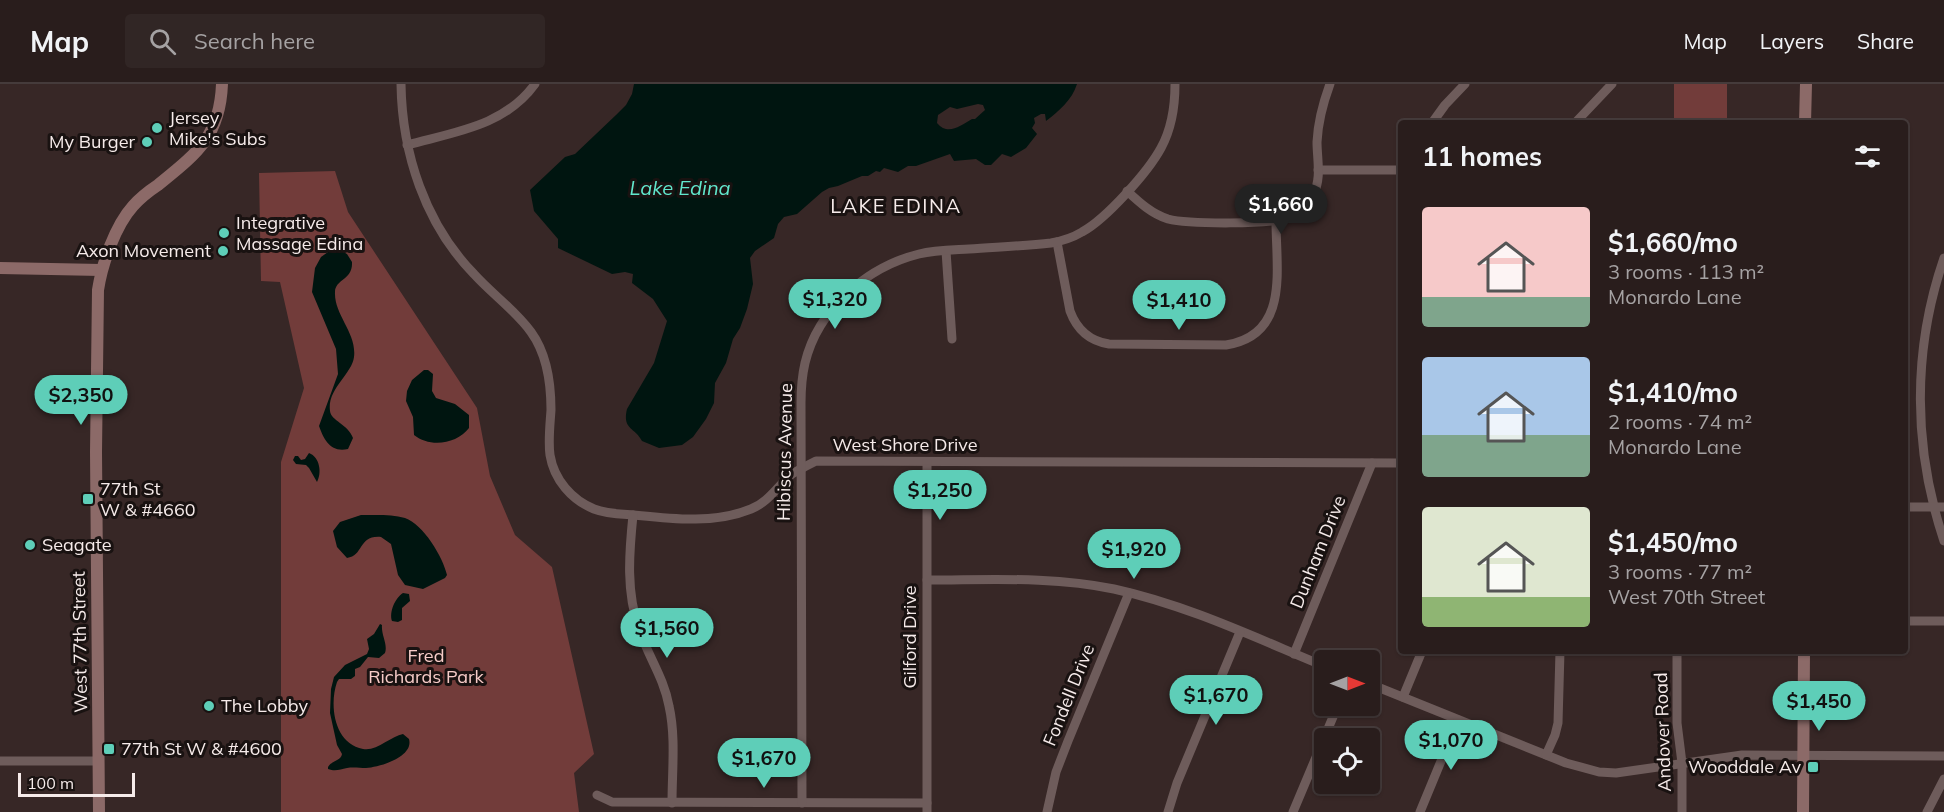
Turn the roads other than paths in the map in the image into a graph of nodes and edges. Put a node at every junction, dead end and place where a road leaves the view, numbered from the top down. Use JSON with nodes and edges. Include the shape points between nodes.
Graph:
{"nodes":[{"id":1,"x":222,"y":84,"type":"edge"},
{"id":2,"x":400,"y":84,"type":"edge"},
{"id":3,"x":535,"y":84,"type":"edge"},
{"id":4,"x":1175,"y":84,"type":"edge"},
{"id":5,"x":1330,"y":84,"type":"edge"},
{"id":6,"x":1465,"y":84,"type":"edge"},
{"id":7,"x":1612,"y":84,"type":"edge"},
{"id":8,"x":1806,"y":84,"type":"edge"},
{"id":9,"x":1434,"y":120,"type":"edge"},
{"id":10,"x":1578,"y":120,"type":"edge"},
{"id":11,"x":1805,"y":120,"type":"edge"},
{"id":12,"x":408,"y":145,"type":"junction"},
{"id":13,"x":1318,"y":170,"type":"junction"},
{"id":14,"x":1398,"y":170,"type":"edge"},
{"id":15,"x":1127,"y":191,"type":"junction"},
{"id":16,"x":1276,"y":221,"type":"junction"},
{"id":17,"x":1057,"y":242,"type":"junction"},
{"id":18,"x":946,"y":251,"type":"junction"},
{"id":19,"x":1944,"y":258,"type":"edge"},
{"id":20,"x":0,"y":268,"type":"edge"},
{"id":21,"x":101,"y":270,"type":"junction"},
{"id":22,"x":952,"y":339,"type":"dead end"},
{"id":23,"x":927,"y":462,"type":"junction"},
{"id":24,"x":1372,"y":462,"type":"junction"},
{"id":25,"x":1398,"y":463,"type":"edge"},
{"id":26,"x":800,"y":469,"type":"junction"},
{"id":27,"x":1908,"y":507,"type":"edge"},
{"id":28,"x":1934,"y":507,"type":"junction"},
{"id":29,"x":1944,"y":507,"type":"edge"},
{"id":30,"x":633,"y":515,"type":"junction"},
{"id":31,"x":1944,"y":541,"type":"edge"},
{"id":32,"x":927,"y":580,"type":"junction"},
{"id":33,"x":1130,"y":592,"type":"junction"},
{"id":34,"x":1908,"y":621,"type":"edge"},
{"id":35,"x":1944,"y":621,"type":"edge"},
{"id":36,"x":1240,"y":632,"type":"junction"},
{"id":37,"x":1294,"y":654,"type":"junction"},
{"id":38,"x":1421,"y":654,"type":"edge"},
{"id":39,"x":1560,"y":654,"type":"edge"},
{"id":40,"x":1677,"y":654,"type":"edge"},
{"id":41,"x":1804,"y":654,"type":"edge"},
{"id":42,"x":1314,"y":662,"type":"edge"},
{"id":43,"x":1380,"y":688,"type":"edge"},
{"id":44,"x":1403,"y":697,"type":"junction"},
{"id":45,"x":1333,"y":716,"type":"edge"},
{"id":46,"x":1458,"y":720,"type":"junction"},
{"id":47,"x":1546,"y":755,"type":"junction"},
{"id":48,"x":1803,"y":756,"type":"junction"},
{"id":49,"x":1944,"y":756,"type":"edge"},
{"id":50,"x":0,"y":761,"type":"edge"},
{"id":51,"x":99,"y":761,"type":"junction"},
{"id":52,"x":1682,"y":763,"type":"junction"},
{"id":53,"x":1944,"y":779,"type":"edge"},
{"id":54,"x":597,"y":795,"type":"dead end"},
{"id":55,"x":672,"y":802,"type":"junction"},
{"id":56,"x":802,"y":803,"type":"junction"},
{"id":57,"x":927,"y":807,"type":"edge"},
{"id":58,"x":99,"y":812,"type":"edge"},
{"id":59,"x":1047,"y":812,"type":"edge"},
{"id":60,"x":1168,"y":812,"type":"edge"},
{"id":61,"x":1293,"y":812,"type":"edge"},
{"id":62,"x":1420,"y":812,"type":"edge"},
{"id":63,"x":1682,"y":812,"type":"edge"},
{"id":64,"x":1803,"y":812,"type":"edge"},
{"id":65,"x":1927,"y":812,"type":"edge"}],
"edges":[{"from":1,"to":21,"type":"street","name":"West 77th Street","via":[[216,122],[202,147],[135,204]]},
{"from":2,"to":12,"type":"street","name":"West Shore Drive"},
{"from":3,"to":12,"type":"street","via":[[520,102],[486,123]]},
{"from":4,"to":15,"type":"street","name":"Hibiscus Avenue","via":[[1174,109],[1162,146]]},
{"from":5,"to":13,"type":"street","via":[[1319,119]]},
{"from":6,"to":9,"type":"street"},
{"from":7,"to":10,"type":"street"},
{"from":8,"to":11,"type":"street"},
{"from":12,"to":30,"type":"street","name":"West Shore Drive","via":[[414,173],[438,226],[473,273],[521,320],[541,351],[550,388],[550,456],[562,484],[571,495],[596,510]]},
{"from":13,"to":14,"type":"street"},
{"from":13,"to":16,"type":"street","via":[[1318,182],[1308,203],[1290,218]]},
{"from":15,"to":16,"type":"street","via":[[1155,214],[1170,219]]},
{"from":15,"to":17,"type":"street","name":"Hibiscus Avenue","via":[[1096,223]]},
{"from":16,"to":17,"type":"street","via":[[1274,307],[1261,330],[1239,343],[1226,345],[1109,344],[1088,337],[1070,311]]},
{"from":17,"to":18,"type":"street","name":"Hibiscus Avenue"},
{"from":18,"to":22,"type":"street"},
{"from":18,"to":26,"type":"street","name":"Hibiscus Avenue","via":[[921,254],[885,266],[836,304],[806,361]]},
{"from":19,"to":28,"type":"street","via":[[1928,314],[1919,389],[1923,456]]},
{"from":20,"to":21,"type":"street"},
{"from":21,"to":51,"type":"street","name":"West 77th Street","via":[[96,448]]},
{"from":23,"to":24,"type":"street","name":"West Shore Drive"},
{"from":23,"to":26,"type":"street","name":"West Shore Drive","via":[[816,461]]},
{"from":23,"to":32,"type":"street","name":"Gilford Drive"},
{"from":24,"to":25,"type":"street","name":"West Shore Drive"},
{"from":24,"to":37,"type":"street","name":"Dunham Drive"},
{"from":26,"to":30,"type":"street","name":"West Shore Drive","via":[[763,503],[739,512],[686,519]]},
{"from":26,"to":56,"type":"street","name":"Hibiscus Avenue"},
{"from":27,"to":28,"type":"street"},
{"from":28,"to":29,"type":"street"},
{"from":28,"to":31,"type":"street"},
{"from":30,"to":55,"type":"street","via":[[629,579],[639,629],[665,686],[670,708]]},
{"from":32,"to":33,"type":"street","via":[[1045,580]]},
{"from":32,"to":57,"type":"street","name":"Gilford Drive"},
{"from":33,"to":36,"type":"street"},
{"from":33,"to":59,"type":"street","name":"Fondell Drive","via":[[1060,762]]},
{"from":34,"to":35,"type":"street"},
{"from":36,"to":37,"type":"street"},
{"from":36,"to":60,"type":"street"},
{"from":37,"to":42,"type":"street"},
{"from":38,"to":44,"type":"street"},
{"from":39,"to":47,"type":"street","via":[[1558,723]]},
{"from":40,"to":52,"type":"street","name":"Andover Road","via":[[1677,723]]},
{"from":41,"to":48,"type":"street"},
{"from":43,"to":44,"type":"street"},
{"from":44,"to":46,"type":"street"},
{"from":45,"to":61,"type":"street"},
{"from":46,"to":47,"type":"street"},
{"from":46,"to":62,"type":"street"},
{"from":47,"to":52,"type":"street","via":[[1582,769],[1616,773]]},
{"from":48,"to":49,"type":"street"},
{"from":48,"to":52,"type":"street","via":[[1742,755]]},
{"from":48,"to":64,"type":"street"},
{"from":50,"to":51,"type":"street"},
{"from":51,"to":58,"type":"street","name":"West 77th Street"},
{"from":52,"to":63,"type":"street","name":"Andover Road"},
{"from":53,"to":65,"type":"street"},
{"from":54,"to":55,"type":"street","via":[[612,802]]},
{"from":55,"to":56,"type":"street"},
{"from":56,"to":57,"type":"street"}]}
